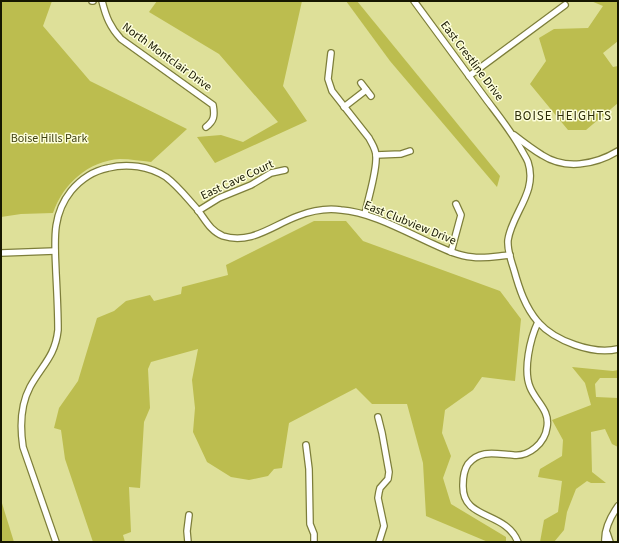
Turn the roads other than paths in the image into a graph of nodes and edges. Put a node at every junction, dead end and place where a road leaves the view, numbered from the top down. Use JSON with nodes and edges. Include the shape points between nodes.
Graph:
{"nodes":[{"id":1,"x":102,"y":1,"type":"edge"},
{"id":2,"x":414,"y":1,"type":"edge"},
{"id":3,"x":565,"y":5,"type":"dead end"},
{"id":4,"x":331,"y":53,"type":"dead end"},
{"id":5,"x":469,"y":76,"type":"junction"},
{"id":6,"x":361,"y":83,"type":"dead end"},
{"id":7,"x":366,"y":90,"type":"junction"},
{"id":8,"x":371,"y":96,"type":"dead end"},
{"id":9,"x":344,"y":107,"type":"junction"},
{"id":10,"x":206,"y":127,"type":"dead end"},
{"id":11,"x":512,"y":133,"type":"junction"},
{"id":12,"x":410,"y":151,"type":"dead end"},
{"id":13,"x":618,"y":151,"type":"edge"},
{"id":14,"x":376,"y":155,"type":"junction"},
{"id":15,"x":285,"y":170,"type":"dead end"},
{"id":16,"x":456,"y":204,"type":"dead end"},
{"id":17,"x":198,"y":211,"type":"junction"},
{"id":18,"x":365,"y":214,"type":"junction"},
{"id":19,"x":55,"y":251,"type":"junction"},
{"id":20,"x":451,"y":252,"type":"junction"},
{"id":21,"x":1,"y":253,"type":"edge"},
{"id":22,"x":510,"y":255,"type":"junction"},
{"id":23,"x":538,"y":322,"type":"junction"},
{"id":24,"x":618,"y":349,"type":"edge"},
{"id":25,"x":378,"y":417,"type":"dead end"},
{"id":26,"x":306,"y":445,"type":"dead end"},
{"id":27,"x":618,"y":506,"type":"edge"},
{"id":28,"x":188,"y":516,"type":"dead end"},
{"id":29,"x":607,"y":533,"type":"junction"},
{"id":30,"x":56,"y":542,"type":"edge"},
{"id":31,"x":188,"y":542,"type":"edge"},
{"id":32,"x":314,"y":542,"type":"edge"},
{"id":33,"x":379,"y":542,"type":"edge"},
{"id":34,"x":518,"y":542,"type":"edge"},
{"id":35,"x":605,"y":542,"type":"edge"},
{"id":36,"x":610,"y":542,"type":"edge"}],
"edges":[{"from":1,"to":10,"type":"street","name":"North Montclair Drive","via":[[113,30],[121,39],[213,105],[213,122]]},
{"from":2,"to":5,"type":"street","name":"East Crestline Drive"},
{"from":3,"to":5,"type":"street"},
{"from":4,"to":9,"type":"street","via":[[328,79],[332,91]]},
{"from":5,"to":11,"type":"street","name":"East Crestline Drive"},
{"from":6,"to":7,"type":"street"},
{"from":7,"to":8,"type":"street"},
{"from":7,"to":9,"type":"street"},
{"from":9,"to":14,"type":"street","via":[[369,138]]},
{"from":11,"to":13,"type":"street","via":[[542,155],[562,163],[595,162]]},
{"from":11,"to":22,"type":"street","via":[[528,162],[530,183],[508,240]]},
{"from":12,"to":14,"type":"street"},
{"from":14,"to":18,"type":"street"},
{"from":15,"to":17,"type":"street","name":"East Cave Court","via":[[271,173]]},
{"from":16,"to":20,"type":"street","via":[[460,214]]},
{"from":17,"to":18,"type":"street","name":"East Clubview Drive","via":[[213,230],[222,235],[242,238],[255,236],[297,216],[312,212],[342,210]]},
{"from":17,"to":19,"type":"street","name":"East Clubview Drive","via":[[176,186],[153,171],[127,165],[99,170],[75,186],[61,206],[56,223]]},
{"from":18,"to":20,"type":"street","name":"East Clubview Drive"},
{"from":19,"to":21,"type":"street"},
{"from":19,"to":30,"type":"street","name":"East Clubview Drive","via":[[58,330],[56,344],[29,388],[21,418],[23,447]]},
{"from":20,"to":22,"type":"street","name":"East Clubview Drive","via":[[477,258]]},
{"from":22,"to":23,"type":"street","via":[[522,295]]},
{"from":23,"to":24,"type":"street","via":[[554,335],[582,347]]},
{"from":23,"to":34,"type":"street","via":[[532,338],[527,378],[546,412],[548,425],[545,437],[537,447],[521,455],[489,452],[480,455],[468,465],[463,480],[465,499],[472,507],[508,527]]},
{"from":25,"to":33,"type":"street","via":[[389,472],[388,479],[380,488],[378,498],[384,526]]},
{"from":26,"to":32,"type":"street","via":[[310,483],[310,524]]},
{"from":27,"to":29,"type":"street","via":[[611,517]]},
{"from":28,"to":31,"type":"street"},
{"from":29,"to":35,"type":"street"},
{"from":29,"to":36,"type":"street"}]}
